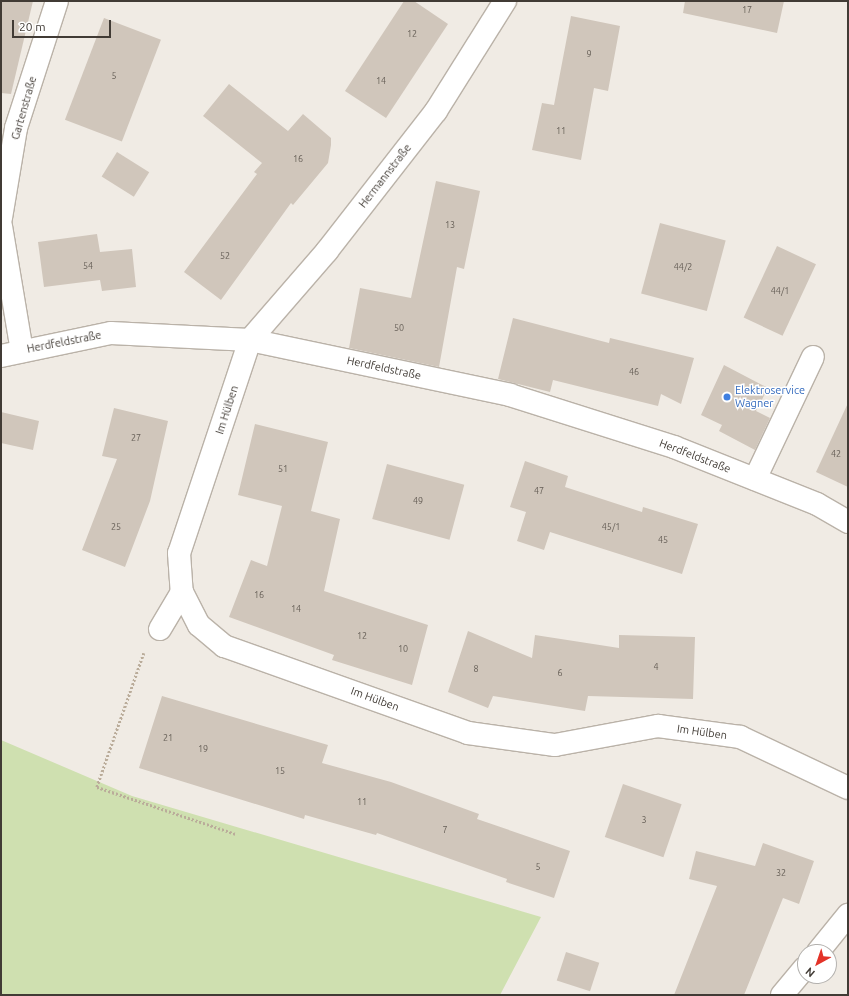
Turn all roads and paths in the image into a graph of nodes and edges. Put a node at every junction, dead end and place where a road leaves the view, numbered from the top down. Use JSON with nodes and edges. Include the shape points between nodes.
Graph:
{"nodes":[{"id":1,"x":57,"y":1,"type":"edge"},
{"id":2,"x":504,"y":1,"type":"edge"},
{"id":3,"x":1,"y":218,"type":"edge"},
{"id":4,"x":1,"y":226,"type":"edge"},
{"id":5,"x":250,"y":340,"type":"junction"},
{"id":6,"x":22,"y":351,"type":"junction"},
{"id":7,"x":1,"y":356,"type":"edge"},
{"id":8,"x":813,"y":357,"type":"dead end"},
{"id":9,"x":755,"y":480,"type":"junction"},
{"id":10,"x":848,"y":522,"type":"edge"},
{"id":11,"x":182,"y":592,"type":"junction"},
{"id":12,"x":160,"y":629,"type":"joint"},
{"id":13,"x":848,"y":788,"type":"edge"},
{"id":14,"x":236,"y":834,"type":"dead end"},
{"id":15,"x":848,"y":915,"type":"edge"},
{"id":16,"x":824,"y":944,"type":"edge"},
{"id":17,"x":797,"y":977,"type":"edge"},
{"id":18,"x":782,"y":995,"type":"edge"}],
"edges":[{"from":1,"to":3,"type":"street","name":"Gartenstraße","via":[[16,128]]},
{"from":2,"to":5,"type":"street","name":"Hermannstraße","via":[[436,111],[327,251]]},
{"from":4,"to":6,"type":"street"},
{"from":5,"to":6,"type":"street","name":"Herdfeldstraße","via":[[111,333]]},
{"from":5,"to":9,"type":"street","name":"Herdfeldstraße","via":[[510,395],[674,447]]},
{"from":5,"to":11,"type":"street","name":"Im Hülben","via":[[179,553]]},
{"from":6,"to":7,"type":"street","name":"Herdfeldstraße"},
{"from":8,"to":9,"type":"street"},
{"from":9,"to":10,"type":"street","name":"Herdfeldstraße","via":[[817,504]]},
{"from":11,"to":12,"type":"street"},
{"from":11,"to":13,"type":"street","name":"Im Hülben","via":[[199,625],[224,646],[468,733],[555,745],[658,726],[740,737]]},
{"from":12,"to":14,"type":"path","via":[[141,659],[97,787]]},
{"from":15,"to":16,"type":"street"},
{"from":17,"to":18,"type":"street"}]}
